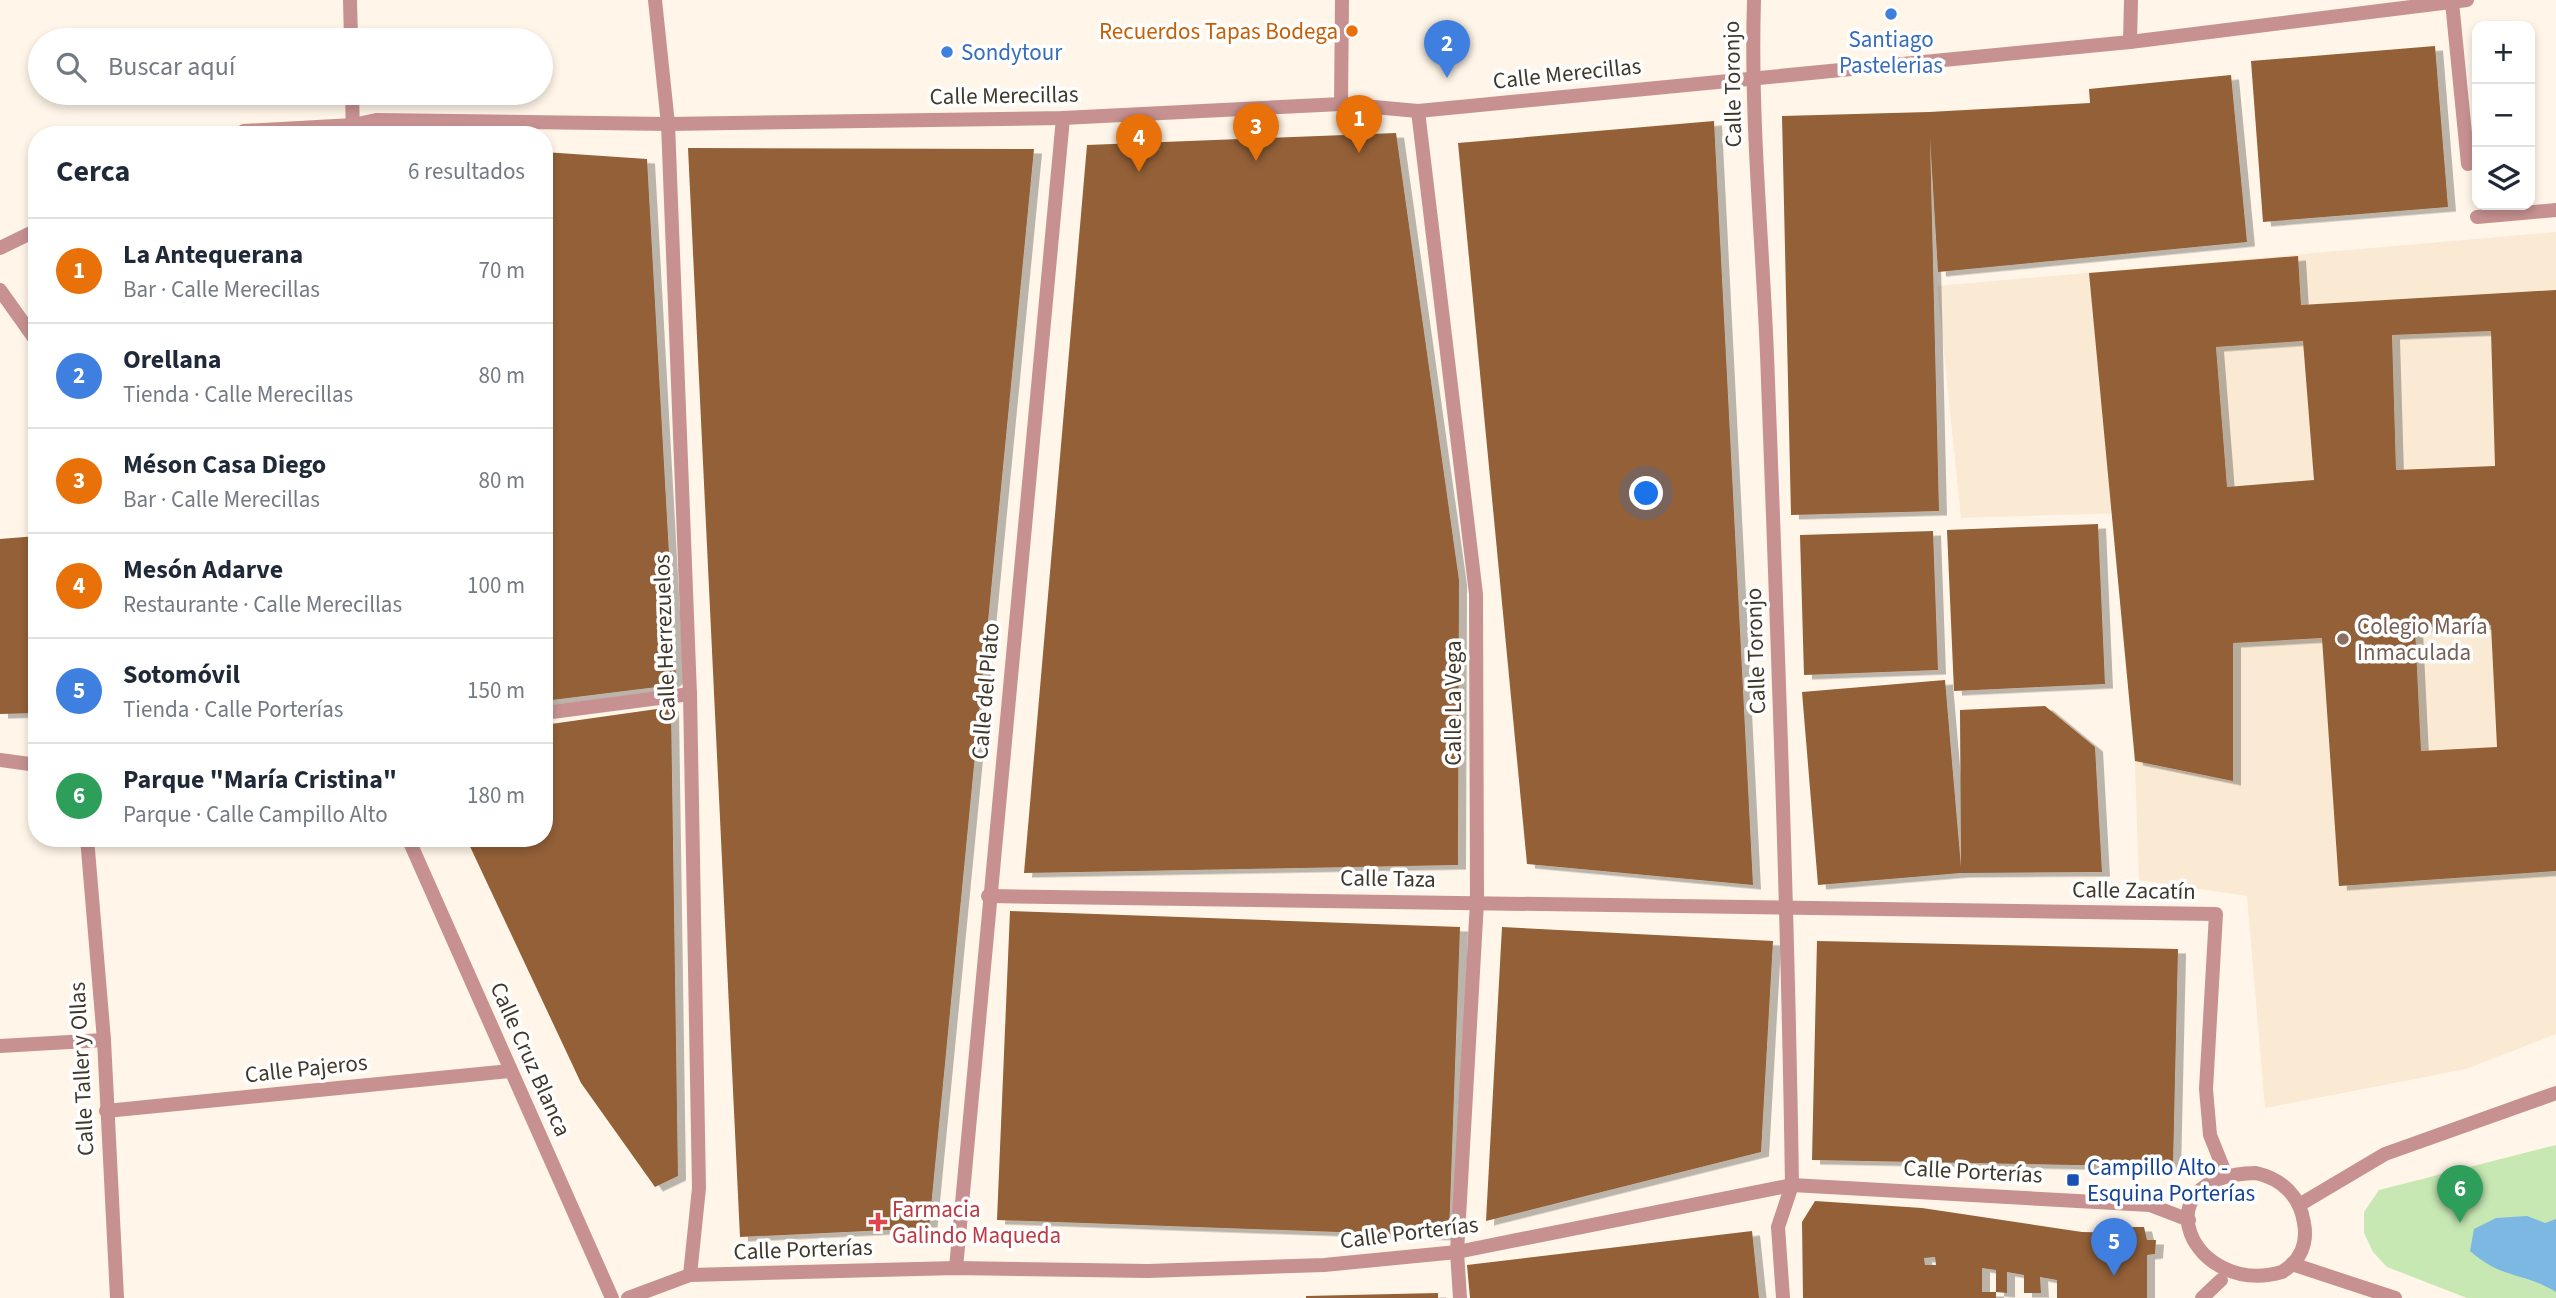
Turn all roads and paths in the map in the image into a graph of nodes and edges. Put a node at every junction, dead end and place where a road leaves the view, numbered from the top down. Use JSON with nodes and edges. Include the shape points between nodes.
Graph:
{"nodes":[{"id":1,"x":350,"y":0,"type":"edge"},
{"id":2,"x":655,"y":0,"type":"edge"},
{"id":3,"x":1342,"y":0,"type":"edge"},
{"id":4,"x":1754,"y":0,"type":"edge"},
{"id":5,"x":2131,"y":0,"type":"edge"},
{"id":6,"x":2459,"y":1,"type":"edge"},
{"id":7,"x":351,"y":28,"type":"edge"},
{"id":8,"x":2130,"y":41,"type":"junction"},
{"id":9,"x":1752,"y":78,"type":"junction"},
{"id":10,"x":1341,"y":104,"type":"junction"},
{"id":11,"x":352,"y":105,"type":"edge"},
{"id":12,"x":1418,"y":111,"type":"junction"},
{"id":13,"x":1063,"y":118,"type":"junction"},
{"id":14,"x":668,"y":124,"type":"junction"},
{"id":15,"x":353,"y":126,"type":"edge"},
{"id":16,"x":362,"y":126,"type":"edge"},
{"id":17,"x":2469,"y":164,"type":"dead end"},
{"id":18,"x":2556,"y":210,"type":"edge"},
{"id":19,"x":2477,"y":217,"type":"dead end"},
{"id":20,"x":28,"y":234,"type":"edge"},
{"id":21,"x":0,"y":248,"type":"edge"},
{"id":22,"x":0,"y":290,"type":"edge"},
{"id":23,"x":28,"y":329,"type":"edge"},
{"id":24,"x":690,"y":694,"type":"junction"},
{"id":25,"x":553,"y":712,"type":"edge"},
{"id":26,"x":0,"y":760,"type":"edge"},
{"id":27,"x":28,"y":764,"type":"edge"},
{"id":28,"x":89,"y":847,"type":"edge"},
{"id":29,"x":412,"y":847,"type":"edge"},
{"id":30,"x":988,"y":896,"type":"junction"},
{"id":31,"x":1477,"y":902,"type":"junction"},
{"id":32,"x":1787,"y":908,"type":"junction"},
{"id":33,"x":104,"y":1040,"type":"junction"},
{"id":34,"x":0,"y":1046,"type":"edge"},
{"id":35,"x":510,"y":1070,"type":"junction"},
{"id":36,"x":2556,"y":1093,"type":"edge"},
{"id":37,"x":106,"y":1111,"type":"junction"},
{"id":38,"x":2226,"y":1175,"type":"junction"},
{"id":39,"x":1792,"y":1185,"type":"junction"},
{"id":40,"x":2299,"y":1205,"type":"junction"},
{"id":41,"x":2189,"y":1220,"type":"junction"},
{"id":42,"x":1457,"y":1252,"type":"junction"},
{"id":43,"x":2292,"y":1264,"type":"junction"},
{"id":44,"x":956,"y":1268,"type":"junction"},
{"id":45,"x":690,"y":1275,"type":"junction"},
{"id":46,"x":2221,"y":1280,"type":"junction"},
{"id":47,"x":117,"y":1298,"type":"edge"},
{"id":48,"x":612,"y":1298,"type":"edge"},
{"id":49,"x":628,"y":1298,"type":"edge"},
{"id":50,"x":1460,"y":1298,"type":"edge"},
{"id":51,"x":1783,"y":1298,"type":"edge"},
{"id":52,"x":2202,"y":1298,"type":"edge"},
{"id":53,"x":2395,"y":1298,"type":"edge"}],
"edges":[{"from":1,"to":7,"type":"street"},
{"from":2,"to":14,"type":"street","name":"Calle Herrezuelos"},
{"from":3,"to":10,"type":"street"},
{"from":4,"to":9,"type":"street","name":"Calle Toronjo"},
{"from":5,"to":8,"type":"street"},
{"from":6,"to":8,"type":"street","name":"Calle Merecillas"},
{"from":6,"to":17,"type":"street"},
{"from":8,"to":9,"type":"street","name":"Calle Merecillas"},
{"from":9,"to":12,"type":"street","name":"Calle Merecillas"},
{"from":9,"to":32,"type":"street","name":"Calle Toronjo"},
{"from":10,"to":12,"type":"street","name":"Calle Merecillas"},
{"from":10,"to":13,"type":"street","name":"Calle Merecillas"},
{"from":11,"to":15,"type":"street"},
{"from":12,"to":31,"type":"street","name":"Calle La Vega","via":[[1476,594]]},
{"from":13,"to":14,"type":"street","name":"Calle Merecillas"},
{"from":13,"to":30,"type":"street","name":"Calle del Plato"},
{"from":14,"to":16,"type":"street","name":"Calle Merecillas","via":[[376,120]]},
{"from":14,"to":24,"type":"street","name":"Calle Herrezuelos"},
{"from":18,"to":19,"type":"street"},
{"from":20,"to":21,"type":"street"},
{"from":22,"to":23,"type":"street"},
{"from":24,"to":25,"type":"street"},
{"from":24,"to":45,"type":"street","name":"Calle Herrezuelos","via":[[699,1188]]},
{"from":26,"to":27,"type":"street"},
{"from":28,"to":33,"type":"street","name":"Calle Taller y Ollas"},
{"from":29,"to":35,"type":"street","name":"Calle Cruz Blanca"},
{"from":30,"to":31,"type":"street","name":"Calle Taza"},
{"from":30,"to":44,"type":"street","name":"Calle del Plato"},
{"from":31,"to":32,"type":"street","name":"Calle Taza"},
{"from":31,"to":42,"type":"street","name":"Calle La Vega"},
{"from":32,"to":38,"type":"street","name":"Calle Zacatín","via":[[2216,914],[2206,1089],[2210,1135]]},
{"from":32,"to":39,"type":"street","name":"Calle Toronjo"},
{"from":33,"to":34,"type":"street"},
{"from":33,"to":37,"type":"street","name":"Calle Taller y Ollas"},
{"from":35,"to":37,"type":"street","name":"Calle Pajeros"},
{"from":35,"to":48,"type":"street","name":"Calle Cruz Blanca"},
{"from":36,"to":40,"type":"street","via":[[2385,1154]]},
{"from":37,"to":47,"type":"street","name":"Calle Taller y Ollas"},
{"from":38,"to":40,"type":"street","via":[[2270,1176],[2292,1193]]},
{"from":38,"to":41,"type":"street","via":[[2197,1194]]},
{"from":39,"to":41,"type":"street","name":"Calle Porterías","via":[[2150,1205]]},
{"from":39,"to":42,"type":"street","name":"Calle Porterías"},
{"from":39,"to":51,"type":"street","name":"Calle Toronjo","via":[[1778,1227]]},
{"from":40,"to":43,"type":"street","via":[[2304,1246]]},
{"from":41,"to":46,"type":"street","via":[[2191,1246],[2198,1261]]},
{"from":42,"to":44,"type":"street","name":"Calle Porterías","via":[[1310,1266],[1148,1271]]},
{"from":42,"to":50,"type":"street","name":"Calle La Vega"},
{"from":43,"to":46,"type":"street","via":[[2260,1282],[2238,1285]]},
{"from":43,"to":53,"type":"street"},
{"from":44,"to":45,"type":"street","name":"Calle Porterías"},
{"from":45,"to":49,"type":"street","name":"Calle Porterías"},
{"from":46,"to":52,"type":"street"}]}
